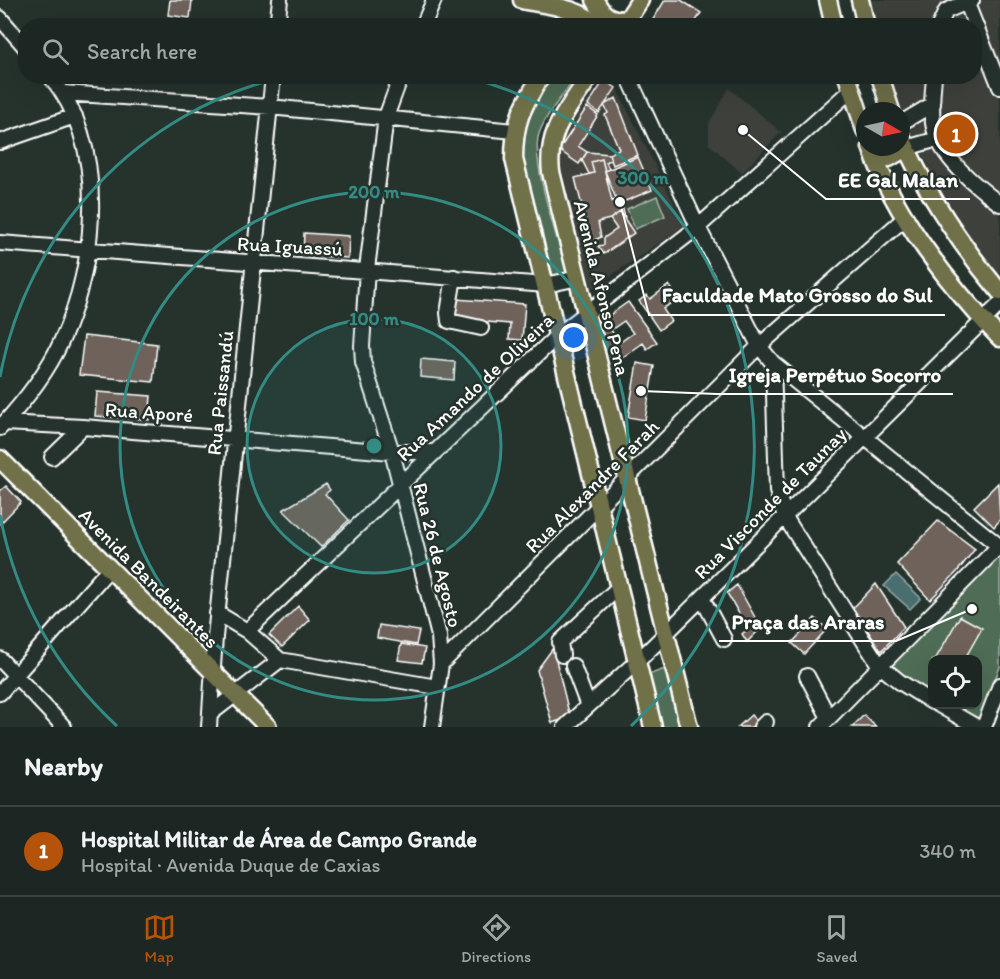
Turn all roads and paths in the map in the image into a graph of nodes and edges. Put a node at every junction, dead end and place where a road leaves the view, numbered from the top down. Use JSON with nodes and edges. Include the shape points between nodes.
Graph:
{"nodes":[{"id":1,"x":280,"y":0,"type":"edge"},
{"id":2,"x":434,"y":0,"type":"edge"},
{"id":3,"x":522,"y":0,"type":"edge"},
{"id":4,"x":595,"y":0,"type":"edge"},
{"id":5,"x":640,"y":0,"type":"edge"},
{"id":6,"x":828,"y":0,"type":"edge"},
{"id":7,"x":860,"y":0,"type":"edge"},
{"id":8,"x":969,"y":1,"type":"edge"},
{"id":9,"x":580,"y":13,"type":"edge"},
{"id":10,"x":0,"y":18,"type":"edge"},
{"id":11,"x":278,"y":18,"type":"edge"},
{"id":12,"x":426,"y":18,"type":"edge"},
{"id":13,"x":610,"y":18,"type":"edge"},
{"id":14,"x":628,"y":18,"type":"edge"},
{"id":15,"x":832,"y":18,"type":"edge"},
{"id":16,"x":864,"y":18,"type":"edge"},
{"id":17,"x":942,"y":18,"type":"edge"},
{"id":18,"x":973,"y":18,"type":"edge"},
{"id":19,"x":18,"y":39,"type":"edge"},
{"id":20,"x":982,"y":46,"type":"edge"},
{"id":21,"x":56,"y":84,"type":"edge"},
{"id":22,"x":272,"y":84,"type":"edge"},
{"id":23,"x":399,"y":84,"type":"edge"},
{"id":24,"x":536,"y":84,"type":"edge"},
{"id":25,"x":578,"y":84,"type":"edge"},
{"id":26,"x":585,"y":84,"type":"edge"},
{"id":27,"x":632,"y":84,"type":"edge"},
{"id":28,"x":849,"y":84,"type":"edge"},
{"id":29,"x":883,"y":84,"type":"edge"},
{"id":30,"x":934,"y":84,"type":"edge"},
{"id":31,"x":1000,"y":87,"type":"edge"},
{"id":32,"x":63,"y":93,"type":"junction"},
{"id":33,"x":888,"y":102,"type":"edge"},
{"id":34,"x":856,"y":104,"type":"edge"},
{"id":35,"x":933,"y":104,"type":"junction"},
{"id":36,"x":270,"y":107,"type":"junction"},
{"id":37,"x":75,"y":116,"type":"junction"},
{"id":38,"x":386,"y":117,"type":"junction"},
{"id":39,"x":910,"y":118,"type":"edge"},
{"id":40,"x":557,"y":127,"type":"junction"},
{"id":41,"x":514,"y":131,"type":"junction"},
{"id":42,"x":938,"y":139,"type":"junction"},
{"id":43,"x":910,"y":141,"type":"edge"},
{"id":44,"x":0,"y":142,"type":"edge"},
{"id":45,"x":910,"y":153,"type":"edge"},
{"id":46,"x":875,"y":156,"type":"edge"},
{"id":47,"x":997,"y":200,"type":"edge"},
{"id":48,"x":906,"y":217,"type":"junction"},
{"id":49,"x":698,"y":227,"type":"junction"},
{"id":50,"x":0,"y":243,"type":"edge"},
{"id":51,"x":87,"y":250,"type":"junction"},
{"id":52,"x":253,"y":264,"type":"junction"},
{"id":53,"x":367,"y":269,"type":"junction"},
{"id":54,"x":454,"y":277,"type":"junction"},
{"id":55,"x":578,"y":278,"type":"junction"},
{"id":56,"x":546,"y":285,"type":"junction"},
{"id":57,"x":1000,"y":292,"type":"edge"},
{"id":58,"x":1000,"y":303,"type":"edge"},
{"id":59,"x":586,"y":313,"type":"junction"},
{"id":60,"x":983,"y":321,"type":"junction"},
{"id":61,"x":481,"y":328,"type":"dead end"},
{"id":62,"x":558,"y":335,"type":"junction"},
{"id":63,"x":1000,"y":338,"type":"edge"},
{"id":64,"x":759,"y":346,"type":"junction"},
{"id":65,"x":773,"y":363,"type":"junction"},
{"id":66,"x":2,"y":426,"type":"edge"},
{"id":67,"x":83,"y":427,"type":"junction"},
{"id":68,"x":864,"y":437,"type":"junction"},
{"id":69,"x":235,"y":438,"type":"junction"},
{"id":70,"x":392,"y":452,"type":"junction"},
{"id":71,"x":433,"y":452,"type":"junction"},
{"id":72,"x":52,"y":458,"type":"dead end"},
{"id":73,"x":0,"y":459,"type":"edge"},
{"id":74,"x":627,"y":478,"type":"junction"},
{"id":75,"x":400,"y":484,"type":"junction"},
{"id":76,"x":600,"y":505,"type":"junction"},
{"id":77,"x":785,"y":517,"type":"junction"},
{"id":78,"x":1000,"y":545,"type":"edge"},
{"id":79,"x":109,"y":568,"type":"junction"},
{"id":80,"x":619,"y":586,"type":"junction"},
{"id":81,"x":702,"y":598,"type":"junction"},
{"id":82,"x":217,"y":613,"type":"junction"},
{"id":83,"x":247,"y":631,"type":"junction"},
{"id":84,"x":665,"y":634,"type":"junction"},
{"id":85,"x":724,"y":639,"type":"dead end"},
{"id":86,"x":562,"y":655,"type":"dead end"},
{"id":87,"x":0,"y":659,"type":"edge"},
{"id":88,"x":280,"y":660,"type":"junction"},
{"id":89,"x":637,"y":661,"type":"junction"},
{"id":90,"x":441,"y":664,"type":"junction"},
{"id":91,"x":879,"y":665,"type":"junction"},
{"id":92,"x":573,"y":666,"type":"dead end"},
{"id":93,"x":213,"y":671,"type":"junction"},
{"id":94,"x":16,"y":675,"type":"junction"},
{"id":95,"x":807,"y":676,"type":"dead end"},
{"id":96,"x":1000,"y":686,"type":"edge"},
{"id":97,"x":436,"y":687,"type":"junction"},
{"id":98,"x":0,"y":693,"type":"edge"},
{"id":99,"x":237,"y":694,"type":"junction"},
{"id":100,"x":928,"y":699,"type":"edge"},
{"id":101,"x":588,"y":706,"type":"junction"},
{"id":102,"x":944,"y":709,"type":"edge"},
{"id":103,"x":210,"y":721,"type":"edge"},
{"id":104,"x":825,"y":722,"type":"edge"},
{"id":105,"x":64,"y":727,"type":"edge"},
{"id":106,"x":268,"y":727,"type":"edge"},
{"id":107,"x":432,"y":727,"type":"edge"},
{"id":108,"x":565,"y":727,"type":"edge"},
{"id":109,"x":653,"y":727,"type":"edge"},
{"id":110,"x":689,"y":727,"type":"edge"},
{"id":111,"x":977,"y":727,"type":"edge"},
{"id":112,"x":984,"y":727,"type":"edge"}],
"edges":[{"from":1,"to":11,"type":"street"},
{"from":2,"to":12,"type":"street"},
{"from":3,"to":9,"type":"main road"},
{"from":4,"to":13,"type":"main road"},
{"from":5,"to":14,"type":"main road"},
{"from":6,"to":15,"type":"main road"},
{"from":7,"to":16,"type":"main road"},
{"from":8,"to":17,"type":"street","via":[[946,10]]},
{"from":8,"to":18,"type":"street"},
{"from":10,"to":19,"type":"street"},
{"from":20,"to":31,"type":"street"},
{"from":21,"to":32,"type":"street"},
{"from":22,"to":36,"type":"street","name":"Rua Paissandú"},
{"from":23,"to":38,"type":"street","name":"Rua 26 de Agosto"},
{"from":24,"to":41,"type":"main road","via":[[519,112]]},
{"from":25,"to":40,"type":"main road"},
{"from":26,"to":40,"type":"main road","name":"Avenida Afonso Pena"},
{"from":27,"to":49,"type":"street"},
{"from":28,"to":34,"type":"main road"},
{"from":28,"to":49,"type":"street","name":"Rua Amando de Oliveira"},
{"from":29,"to":33,"type":"main road"},
{"from":30,"to":35,"type":"street"},
{"from":32,"to":36,"type":"street"},
{"from":32,"to":37,"type":"street"},
{"from":35,"to":39,"type":"street"},
{"from":35,"to":42,"type":"street","via":[[933,127]]},
{"from":36,"to":38,"type":"street"},
{"from":36,"to":52,"type":"street","name":"Rua Paissandú"},
{"from":37,"to":44,"type":"street"},
{"from":37,"to":51,"type":"street","via":[[89,171],[91,226]]},
{"from":38,"to":41,"type":"street"},
{"from":38,"to":53,"type":"street","name":"Rua 26 de Agosto"},
{"from":40,"to":55,"type":"main road","name":"Avenida Afonso Pena","via":[[549,152],[551,172]]},
{"from":41,"to":56,"type":"main road","via":[[514,159]]},
{"from":42,"to":43,"type":"street"},
{"from":42,"to":47,"type":"street","via":[[951,160]]},
{"from":45,"to":57,"type":"main road","via":[[959,241]]},
{"from":46,"to":48,"type":"main road"},
{"from":48,"to":60,"type":"main road"},
{"from":48,"to":64,"type":"street","name":"Rua Alexandre Farah"},
{"from":49,"to":59,"type":"street","name":"Rua Amando de Oliveira"},
{"from":49,"to":64,"type":"street"},
{"from":50,"to":51,"type":"street","name":"Rua Iguassú"},
{"from":51,"to":52,"type":"street","name":"Rua Iguassú"},
{"from":51,"to":66,"type":"street","via":[[73,312],[60,344],[27,397]]},
{"from":52,"to":53,"type":"street","name":"Rua Iguassú"},
{"from":52,"to":69,"type":"street","name":"Rua Paissandú"},
{"from":53,"to":54,"type":"street","name":"Rua Iguassú"},
{"from":53,"to":70,"type":"street","name":"Rua 26 de Agosto","via":[[363,362]]},
{"from":54,"to":56,"type":"street","name":"Rua Iguassú"},
{"from":54,"to":61,"type":"street","via":[[449,321]]},
{"from":55,"to":56,"type":"street","name":"Rua Iguassú"},
{"from":55,"to":59,"type":"main road","name":"Avenida Afonso Pena"},
{"from":56,"to":62,"type":"main road"},
{"from":58,"to":60,"type":"street","name":"Rua Visconde de Taunay"},
{"from":59,"to":62,"type":"street","name":"Rua Amando de Oliveira"},
{"from":59,"to":74,"type":"main road","name":"Avenida Afonso Pena"},
{"from":60,"to":63,"type":"main road"},
{"from":60,"to":68,"type":"street","name":"Rua Visconde de Taunay"},
{"from":62,"to":71,"type":"street","name":"Rua Amando de Oliveira"},
{"from":62,"to":76,"type":"main road"},
{"from":64,"to":65,"type":"street"},
{"from":64,"to":74,"type":"street","name":"Rua Alexandre Farah"},
{"from":65,"to":68,"type":"street"},
{"from":65,"to":77,"type":"street","via":[[777,491]]},
{"from":66,"to":67,"type":"street","name":"Rua Aporé"},
{"from":67,"to":69,"type":"street","name":"Rua Aporé"},
{"from":67,"to":72,"type":"street"},
{"from":68,"to":77,"type":"street","name":"Rua Visconde de Taunay"},
{"from":68,"to":78,"type":"street"},
{"from":69,"to":70,"type":"street","name":"Rua Aporé"},
{"from":69,"to":82,"type":"street","name":"Rua Paissandú"},
{"from":70,"to":71,"type":"street","name":"Rua Aporé"},
{"from":70,"to":75,"type":"street","name":"Rua 26 de Agosto"},
{"from":71,"to":75,"type":"street","name":"Rua Amando de Oliveira"},
{"from":73,"to":79,"type":"main road","name":"Avenida Bandeirantes"},
{"from":74,"to":76,"type":"street","name":"Rua Alexandre Farah"},
{"from":74,"to":84,"type":"main road","name":"Avenida Afonso Pena"},
{"from":75,"to":83,"type":"street","name":"Rua Amando de Oliveira"},
{"from":75,"to":90,"type":"street","name":"Rua 26 de Agosto","via":[[434,614]]},
{"from":76,"to":80,"type":"main road"},
{"from":76,"to":90,"type":"street","name":"Rua Alexandre Farah"},
{"from":77,"to":81,"type":"street","name":"Rua Visconde de Taunay"},
{"from":77,"to":91,"type":"street"},
{"from":78,"to":91,"type":"street"},
{"from":79,"to":93,"type":"main road","name":"Avenida Bandeirantes"},
{"from":79,"to":94,"type":"street"},
{"from":80,"to":86,"type":"street","via":[[560,642]]},
{"from":80,"to":89,"type":"main road"},
{"from":81,"to":84,"type":"street","name":"Rua Visconde de Taunay"},
{"from":81,"to":85,"type":"street"},
{"from":82,"to":83,"type":"street"},
{"from":82,"to":93,"type":"street","name":"Rua Paissandú"},
{"from":83,"to":88,"type":"street"},
{"from":84,"to":89,"type":"street","name":"Rua Visconde de Taunay"},
{"from":84,"to":110,"type":"main road","name":"Avenida Afonso Pena"},
{"from":87,"to":94,"type":"street"},
{"from":88,"to":97,"type":"street"},
{"from":88,"to":99,"type":"street","name":"Rua Paissandú"},
{"from":89,"to":101,"type":"street","name":"Rua Visconde de Taunay"},
{"from":89,"to":109,"type":"main road"},
{"from":90,"to":97,"type":"street","name":"Rua 26 de Agosto"},
{"from":91,"to":100,"type":"street"},
{"from":91,"to":104,"type":"street"},
{"from":92,"to":101,"type":"street"},
{"from":93,"to":99,"type":"main road","name":"Avenida Bandeirantes"},
{"from":93,"to":103,"type":"street","name":"Rua Paissandú"},
{"from":94,"to":98,"type":"street"},
{"from":94,"to":105,"type":"street"},
{"from":95,"to":104,"type":"street"},
{"from":96,"to":112,"type":"street"},
{"from":97,"to":107,"type":"street","name":"Rua 26 de Agosto"},
{"from":99,"to":103,"type":"street","name":"Rua Paissandú"},
{"from":99,"to":106,"type":"main road","name":"Avenida Bandeirantes"},
{"from":101,"to":108,"type":"street","name":"Rua Visconde de Taunay"},
{"from":102,"to":111,"type":"street"}]}
